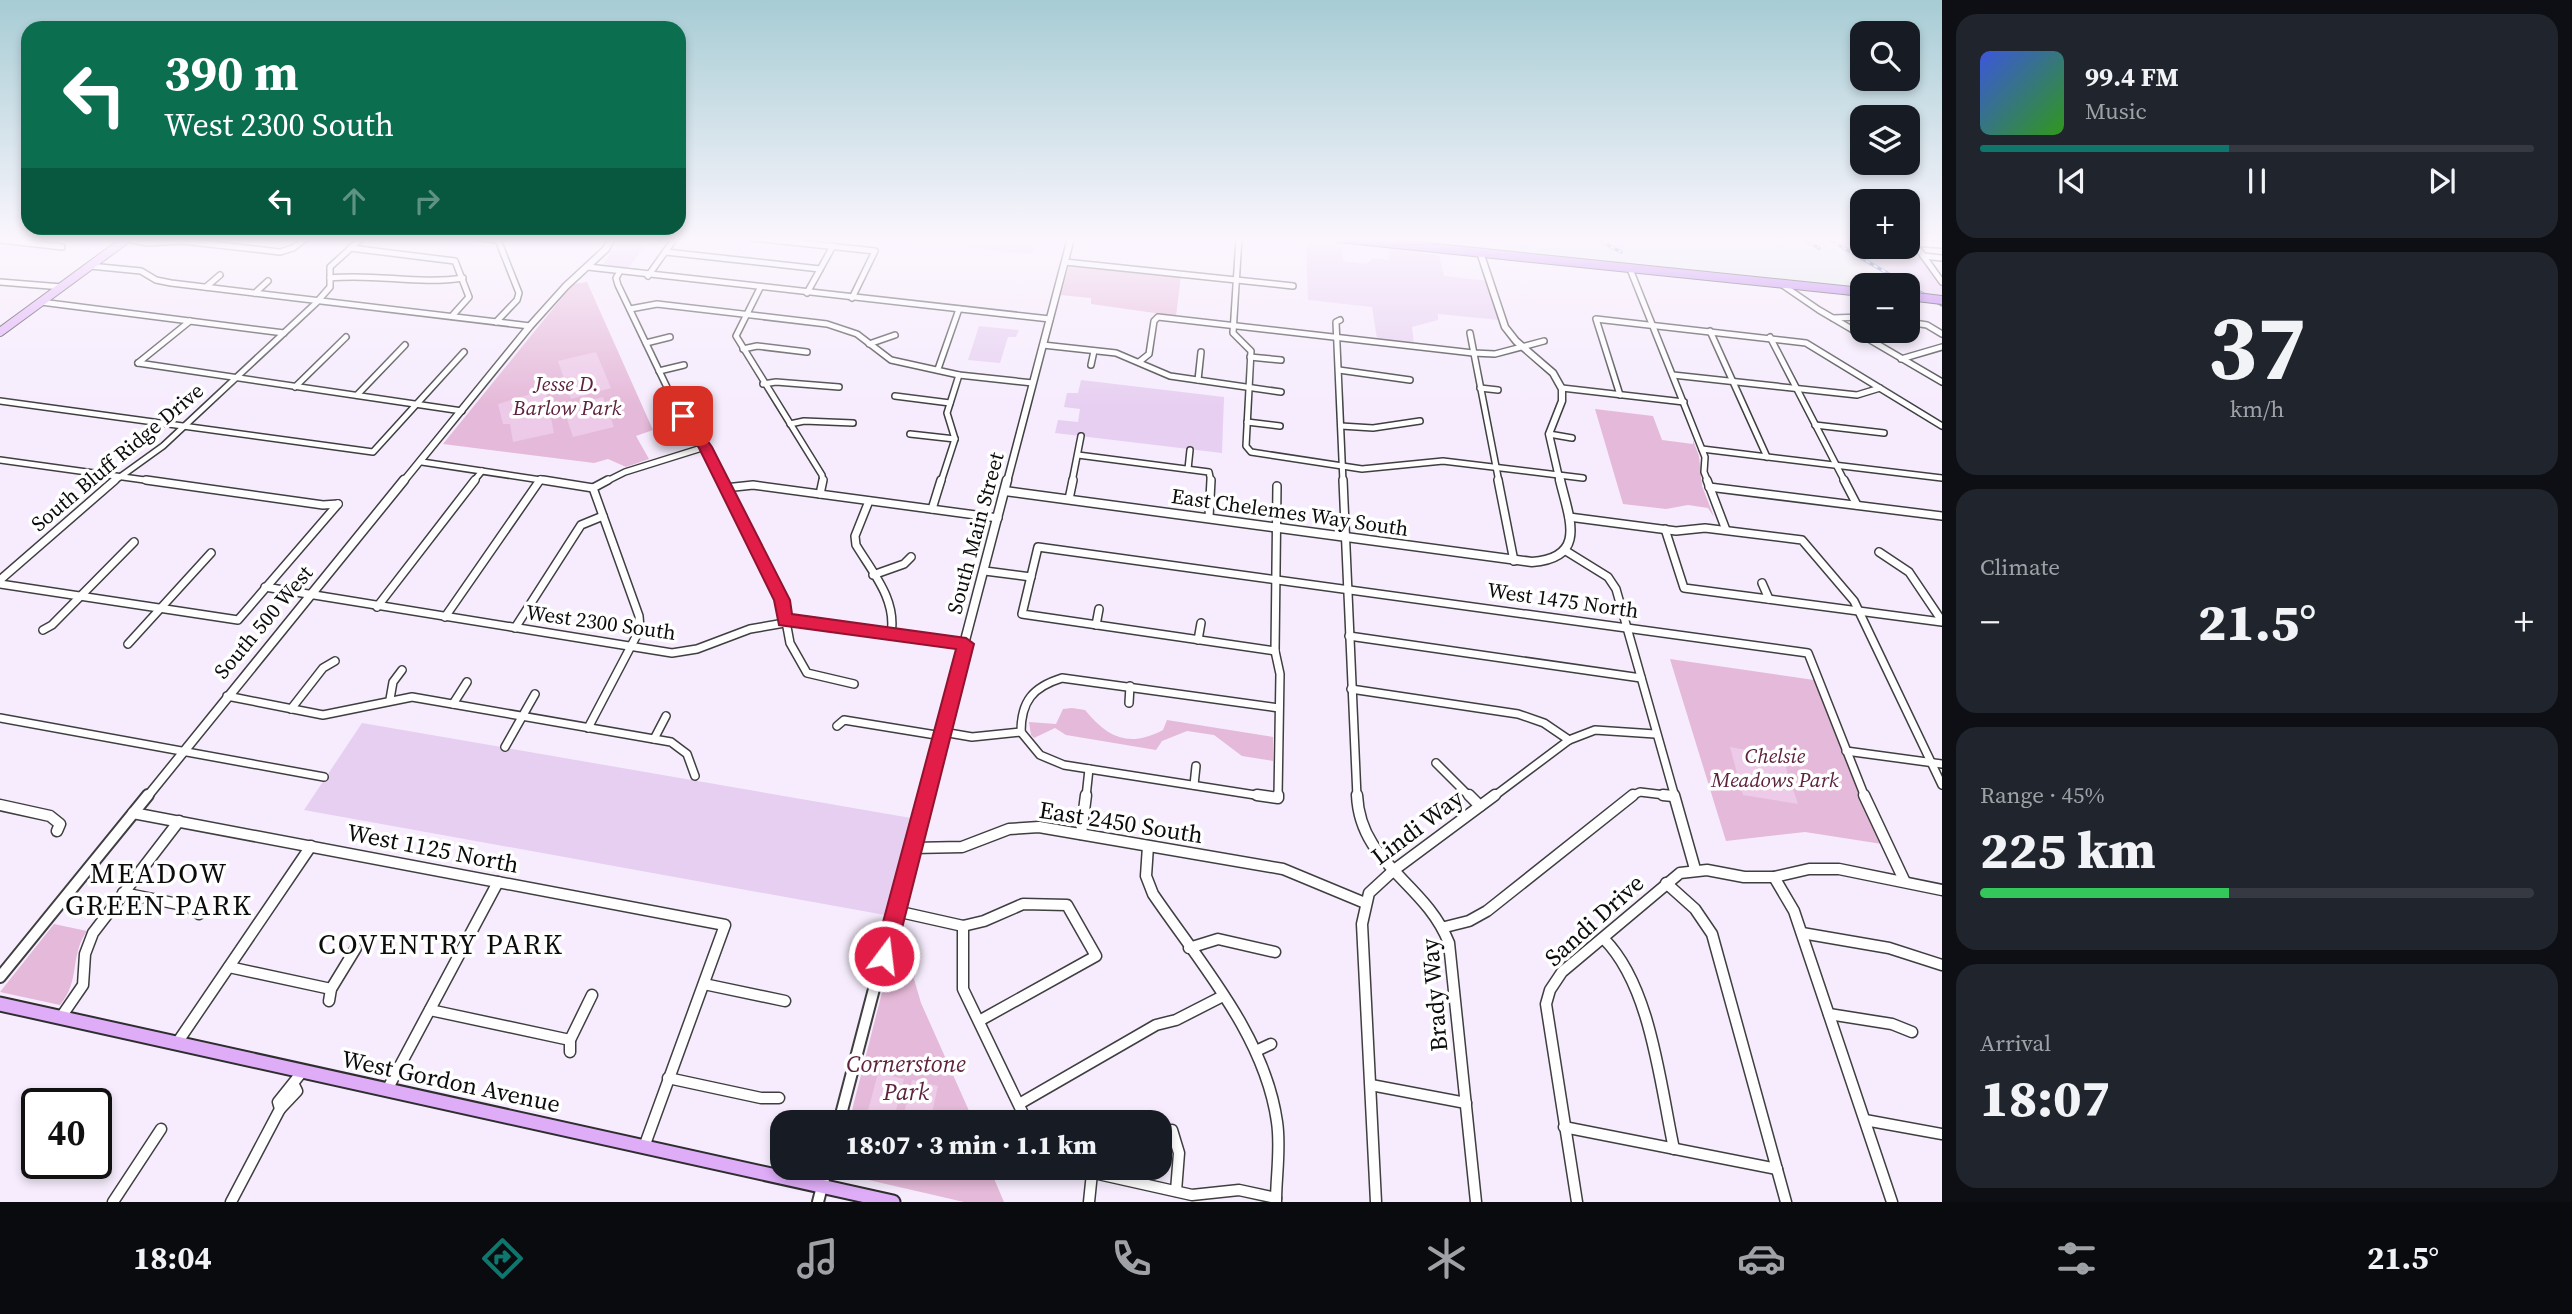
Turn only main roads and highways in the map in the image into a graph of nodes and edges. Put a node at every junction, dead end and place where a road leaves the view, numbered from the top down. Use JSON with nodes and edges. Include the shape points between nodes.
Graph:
{"nodes":[{"id":1,"x":52,"y":294,"type":"edge"},
{"id":2,"x":1920,"y":297,"type":"edge"},
{"id":3,"x":1942,"y":300,"type":"edge"},
{"id":4,"x":0,"y":332,"type":"edge"},
{"id":5,"x":0,"y":1004,"type":"edge"},
{"id":6,"x":892,"y":1202,"type":"edge"}],
"edges":[{"from":1,"to":4,"type":"main road"},
{"from":2,"to":3,"type":"main road","bridge":true},
{"from":5,"to":6,"type":"main road","name":"West Gordon Avenue"}]}
